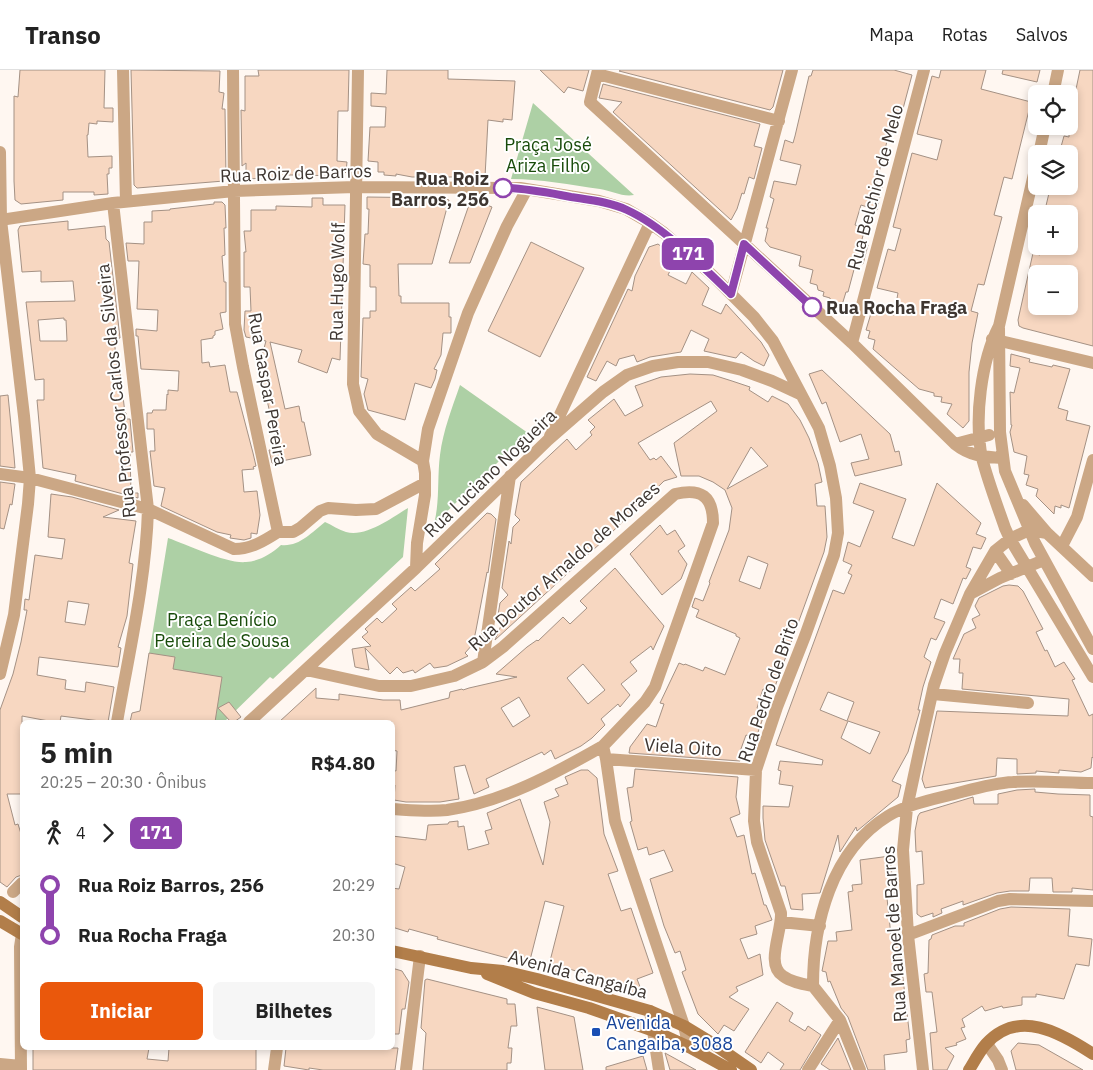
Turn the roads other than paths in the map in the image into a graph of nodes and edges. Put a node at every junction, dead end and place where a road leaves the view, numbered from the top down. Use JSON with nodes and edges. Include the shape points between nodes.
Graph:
{"nodes":[{"id":1,"x":123,"y":70,"type":"edge"},
{"id":2,"x":233,"y":70,"type":"edge"},
{"id":3,"x":358,"y":70,"type":"edge"},
{"id":4,"x":792,"y":70,"type":"edge"},
{"id":5,"x":924,"y":70,"type":"edge"},
{"id":6,"x":1058,"y":70,"type":"edge"},
{"id":7,"x":598,"y":72,"type":"edge"},
{"id":8,"x":1055,"y":85,"type":"edge"},
{"id":9,"x":779,"y":121,"type":"junction"},
{"id":10,"x":0,"y":152,"type":"edge"},
{"id":11,"x":355,"y":187,"type":"junction"},
{"id":12,"x":527,"y":189,"type":"junction"},
{"id":13,"x":234,"y":191,"type":"junction"},
{"id":14,"x":1029,"y":195,"type":"edge"},
{"id":15,"x":119,"y":203,"type":"junction"},
{"id":16,"x":0,"y":220,"type":"edge"},
{"id":17,"x":650,"y":223,"type":"junction"},
{"id":18,"x":744,"y":244,"type":"junction"},
{"id":19,"x":2,"y":257,"type":"edge"},
{"id":20,"x":731,"y":294,"type":"junction"},
{"id":21,"x":996,"y":340,"type":"junction"},
{"id":22,"x":852,"y":343,"type":"junction"},
{"id":23,"x":1093,"y":364,"type":"edge"},
{"id":24,"x":800,"y":394,"type":"junction"},
{"id":25,"x":1000,"y":432,"type":"junction"},
{"id":26,"x":980,"y":437,"type":"junction"},
{"id":27,"x":548,"y":440,"type":"junction"},
{"id":28,"x":955,"y":444,"type":"junction"},
{"id":29,"x":982,"y":457,"type":"junction"},
{"id":30,"x":1003,"y":458,"type":"junction"},
{"id":31,"x":1093,"y":460,"type":"edge"},
{"id":32,"x":422,"y":461,"type":"junction"},
{"id":33,"x":0,"y":474,"type":"edge"},
{"id":34,"x":510,"y":476,"type":"junction"},
{"id":35,"x":30,"y":478,"type":"junction"},
{"id":36,"x":425,"y":483,"type":"junction"},
{"id":37,"x":1014,"y":496,"type":"junction"},
{"id":38,"x":148,"y":509,"type":"junction"},
{"id":39,"x":1029,"y":530,"type":"junction"},
{"id":40,"x":278,"y":532,"type":"junction"},
{"id":41,"x":1047,"y":533,"type":"junction"},
{"id":42,"x":1010,"y":539,"type":"junction"},
{"id":43,"x":1062,"y":546,"type":"junction"},
{"id":44,"x":995,"y":551,"type":"junction"},
{"id":45,"x":1044,"y":560,"type":"junction"},
{"id":46,"x":416,"y":568,"type":"junction"},
{"id":47,"x":1026,"y":568,"type":"junction"},
{"id":48,"x":1011,"y":574,"type":"junction"},
{"id":49,"x":1093,"y":576,"type":"edge"},
{"id":50,"x":970,"y":594,"type":"junction"},
{"id":51,"x":1093,"y":649,"type":"edge"},
{"id":52,"x":483,"y":662,"type":"junction"},
{"id":53,"x":306,"y":670,"type":"junction"},
{"id":54,"x":0,"y":674,"type":"edge"},
{"id":55,"x":1093,"y":677,"type":"edge"},
{"id":56,"x":933,"y":694,"type":"junction"},
{"id":57,"x":1028,"y":703,"type":"dead end"},
{"id":58,"x":117,"y":720,"type":"edge"},
{"id":59,"x":250,"y":720,"type":"edge"},
{"id":60,"x":605,"y":752,"type":"junction"},
{"id":61,"x":756,"y":770,"type":"junction"},
{"id":62,"x":1093,"y":783,"type":"edge"},
{"id":63,"x":907,"y":808,"type":"junction"},
{"id":64,"x":395,"y":809,"type":"edge"},
{"id":65,"x":1093,"y":901,"type":"edge"},
{"id":66,"x":0,"y":902,"type":"edge"},
{"id":67,"x":20,"y":916,"type":"edge"},
{"id":68,"x":0,"y":921,"type":"edge"},
{"id":69,"x":781,"y":922,"type":"junction"},
{"id":70,"x":820,"y":926,"type":"junction"},
{"id":71,"x":20,"y":933,"type":"edge"},
{"id":72,"x":908,"y":935,"type":"junction"},
{"id":73,"x":395,"y":952,"type":"edge"},
{"id":74,"x":420,"y":956,"type":"junction"},
{"id":75,"x":471,"y":968,"type":"junction"},
{"id":76,"x":813,"y":986,"type":"junction"},
{"id":77,"x":650,"y":1011,"type":"junction"},
{"id":78,"x":840,"y":1020,"type":"junction"},
{"id":79,"x":684,"y":1026,"type":"junction"},
{"id":80,"x":654,"y":1031,"type":"junction"},
{"id":81,"x":986,"y":1044,"type":"junction"},
{"id":82,"x":689,"y":1047,"type":"junction"},
{"id":83,"x":21,"y":1050,"type":"edge"},
{"id":84,"x":277,"y":1050,"type":"edge"},
{"id":85,"x":1093,"y":1054,"type":"edge"},
{"id":86,"x":0,"y":1064,"type":"edge"},
{"id":87,"x":21,"y":1068,"type":"edge"},
{"id":88,"x":274,"y":1070,"type":"edge"},
{"id":89,"x":406,"y":1070,"type":"edge"},
{"id":90,"x":660,"y":1070,"type":"edge"},
{"id":91,"x":732,"y":1070,"type":"edge"},
{"id":92,"x":751,"y":1070,"type":"edge"},
{"id":93,"x":808,"y":1070,"type":"edge"},
{"id":94,"x":860,"y":1070,"type":"edge"},
{"id":95,"x":923,"y":1070,"type":"edge"},
{"id":96,"x":969,"y":1070,"type":"edge"},
{"id":97,"x":1002,"y":1070,"type":"edge"}],
"edges":[{"from":1,"to":15,"type":"street","name":"Rua Professor Carlos da Silveira"},
{"from":2,"to":13,"type":"street","name":"Rua Gaspar Pereira"},
{"from":3,"to":11,"type":"street","name":"Rua Hugo Wolf"},
{"from":4,"to":9,"type":"street"},
{"from":5,"to":22,"type":"street","name":"Rua Belchior de Melo"},
{"from":6,"to":8,"type":"street"},
{"from":7,"to":9,"type":"street"},
{"from":7,"to":18,"type":"street","via":[[590,102]]},
{"from":9,"to":18,"type":"street"},
{"from":10,"to":16,"type":"street"},
{"from":11,"to":12,"type":"street","name":"Rua Roiz de Barros"},
{"from":11,"to":13,"type":"street","name":"Rua Roiz de Barros"},
{"from":11,"to":32,"type":"street","name":"Rua Hugo Wolf","via":[[353,384],[359,412],[376,434]]},
{"from":12,"to":17,"type":"street","name":"Rua Roiz de Barros","via":[[599,201],[626,209]]},
{"from":12,"to":32,"type":"street","via":[[468,313],[428,429]]},
{"from":13,"to":15,"type":"street","name":"Rua Roiz de Barros"},
{"from":13,"to":40,"type":"street","name":"Rua Gaspar Pereira","via":[[235,324]]},
{"from":14,"to":21,"type":"street"},
{"from":15,"to":16,"type":"street","name":"Rua Roiz de Barros"},
{"from":15,"to":38,"type":"street","name":"Rua Professor Carlos da Silveira"},
{"from":16,"to":19,"type":"street"},
{"from":17,"to":20,"type":"street","name":"Rua Pedro de Brito"},
{"from":17,"to":27,"type":"street"},
{"from":18,"to":20,"type":"street"},
{"from":18,"to":22,"type":"street"},
{"from":19,"to":35,"type":"street"},
{"from":20,"to":24,"type":"street","name":"Rua Pedro de Brito","via":[[773,341]]},
{"from":21,"to":23,"type":"street"},
{"from":21,"to":25,"type":"street"},
{"from":21,"to":26,"type":"street","via":[[983,376]]},
{"from":22,"to":28,"type":"street"},
{"from":24,"to":27,"type":"street","name":"Rua Luciano Nogueira","via":[[742,370],[708,362],[653,366],[627,375],[602,392]]},
{"from":24,"to":61,"type":"street","name":"Rua Pedro de Brito","via":[[819,428],[830,466],[838,532],[826,581]]},
{"from":25,"to":26,"type":"street"},
{"from":25,"to":30,"type":"street"},
{"from":26,"to":28,"type":"street"},
{"from":26,"to":29,"type":"street"},
{"from":27,"to":34,"type":"street","name":"Rua Luciano Nogueira"},
{"from":28,"to":29,"type":"street"},
{"from":29,"to":30,"type":"street"},
{"from":29,"to":42,"type":"street"},
{"from":30,"to":37,"type":"street"},
{"from":31,"to":43,"type":"street","via":[[1077,517]]},
{"from":32,"to":36,"type":"street"},
{"from":33,"to":35,"type":"street"},
{"from":34,"to":46,"type":"street","name":"Rua Luciano Nogueira"},
{"from":34,"to":52,"type":"street"},
{"from":35,"to":38,"type":"street"},
{"from":35,"to":54,"type":"street","via":[[14,614]]},
{"from":36,"to":40,"type":"street","via":[[376,509],[328,508],[293,532]]},
{"from":36,"to":46,"type":"street"},
{"from":37,"to":39,"type":"street"},
{"from":37,"to":41,"type":"street"},
{"from":38,"to":40,"type":"street","via":[[234,549],[257,545]]},
{"from":38,"to":58,"type":"street","name":"Rua Professor Carlos da Silveira","via":[[139,593]]},
{"from":39,"to":41,"type":"street"},
{"from":39,"to":42,"type":"street","name":"Rua Manoel de Barros"},
{"from":39,"to":45,"type":"street"},
{"from":41,"to":43,"type":"street"},
{"from":42,"to":44,"type":"street","name":"Rua Manoel de Barros"},
{"from":42,"to":47,"type":"street"},
{"from":43,"to":49,"type":"street"},
{"from":44,"to":48,"type":"street"},
{"from":44,"to":50,"type":"street","name":"Rua Manoel de Barros"},
{"from":45,"to":47,"type":"street"},
{"from":45,"to":51,"type":"street"},
{"from":46,"to":53,"type":"street","name":"Rua Luciano Nogueira"},
{"from":47,"to":48,"type":"street"},
{"from":47,"to":55,"type":"street"},
{"from":48,"to":50,"type":"street"},
{"from":50,"to":56,"type":"street","name":"Rua Manoel de Barros","via":[[945,653]]},
{"from":52,"to":53,"type":"street","name":"Rua Doutor Arnaldo de Moraes","via":[[454,676],[411,686],[379,686]]},
{"from":52,"to":60,"type":"street","name":"Rua Doutor Arnaldo de Moraes","via":[[675,494],[699,492],[713,511],[713,523],[655,687]]},
{"from":53,"to":59,"type":"street","name":"Rua Luciano Nogueira"},
{"from":56,"to":57,"type":"street"},
{"from":56,"to":63,"type":"street","name":"Rua Manoel de Barros"},
{"from":60,"to":61,"type":"street","name":"Viela Oito"},
{"from":60,"to":64,"type":"street","via":[[489,800],[445,810]]},
{"from":60,"to":79,"type":"street","via":[[615,821]]},
{"from":61,"to":69,"type":"street","name":"Rua Pedro de Brito","via":[[754,821],[757,842],[778,903]]},
{"from":62,"to":63,"type":"street","via":[[1013,782]]},
{"from":63,"to":70,"type":"street","via":[[889,815],[854,847],[829,889]]},
{"from":63,"to":72,"type":"street","name":"Rua Manoel de Barros","via":[[903,850]]},
{"from":65,"to":72,"type":"street","via":[[998,901]]},
{"from":66,"to":67,"type":"main road"},
{"from":68,"to":71,"type":"main road"},
{"from":69,"to":70,"type":"street"},
{"from":69,"to":76,"type":"street","name":"Rua Pedro de Brito","via":[[774,962],[776,970],[789,980]]},
{"from":70,"to":76,"type":"street"},
{"from":72,"to":95,"type":"street","name":"Rua Manoel de Barros"},
{"from":73,"to":74,"type":"main road","name":"Avenida Cangaíba"},
{"from":74,"to":75,"type":"main road","name":"Avenida Cangaíba"},
{"from":74,"to":89,"type":"street"},
{"from":75,"to":77,"type":"main road","name":"Avenida Cangaíba","via":[[537,979]]},
{"from":75,"to":80,"type":"main road","name":"Avenida Cangaíba","via":[[534,993]]},
{"from":76,"to":78,"type":"street"},
{"from":77,"to":79,"type":"main road","name":"Avenida Cangaíba"},
{"from":77,"to":80,"type":"street"},
{"from":78,"to":93,"type":"street"},
{"from":78,"to":94,"type":"street"},
{"from":79,"to":82,"type":"street"},
{"from":79,"to":92,"type":"main road","name":"Avenida Cangaíba"},
{"from":80,"to":82,"type":"main road","name":"Avenida Cangaíba"},
{"from":80,"to":90,"type":"street"},
{"from":81,"to":85,"type":"main road","via":[[997,1035],[1028,1024],[1050,1030]]},
{"from":81,"to":96,"type":"main road"},
{"from":81,"to":97,"type":"street"},
{"from":82,"to":91,"type":"main road","name":"Avenida Cangaíba"},
{"from":83,"to":87,"type":"street"},
{"from":84,"to":88,"type":"street"},
{"from":86,"to":87,"type":"street"}]}
